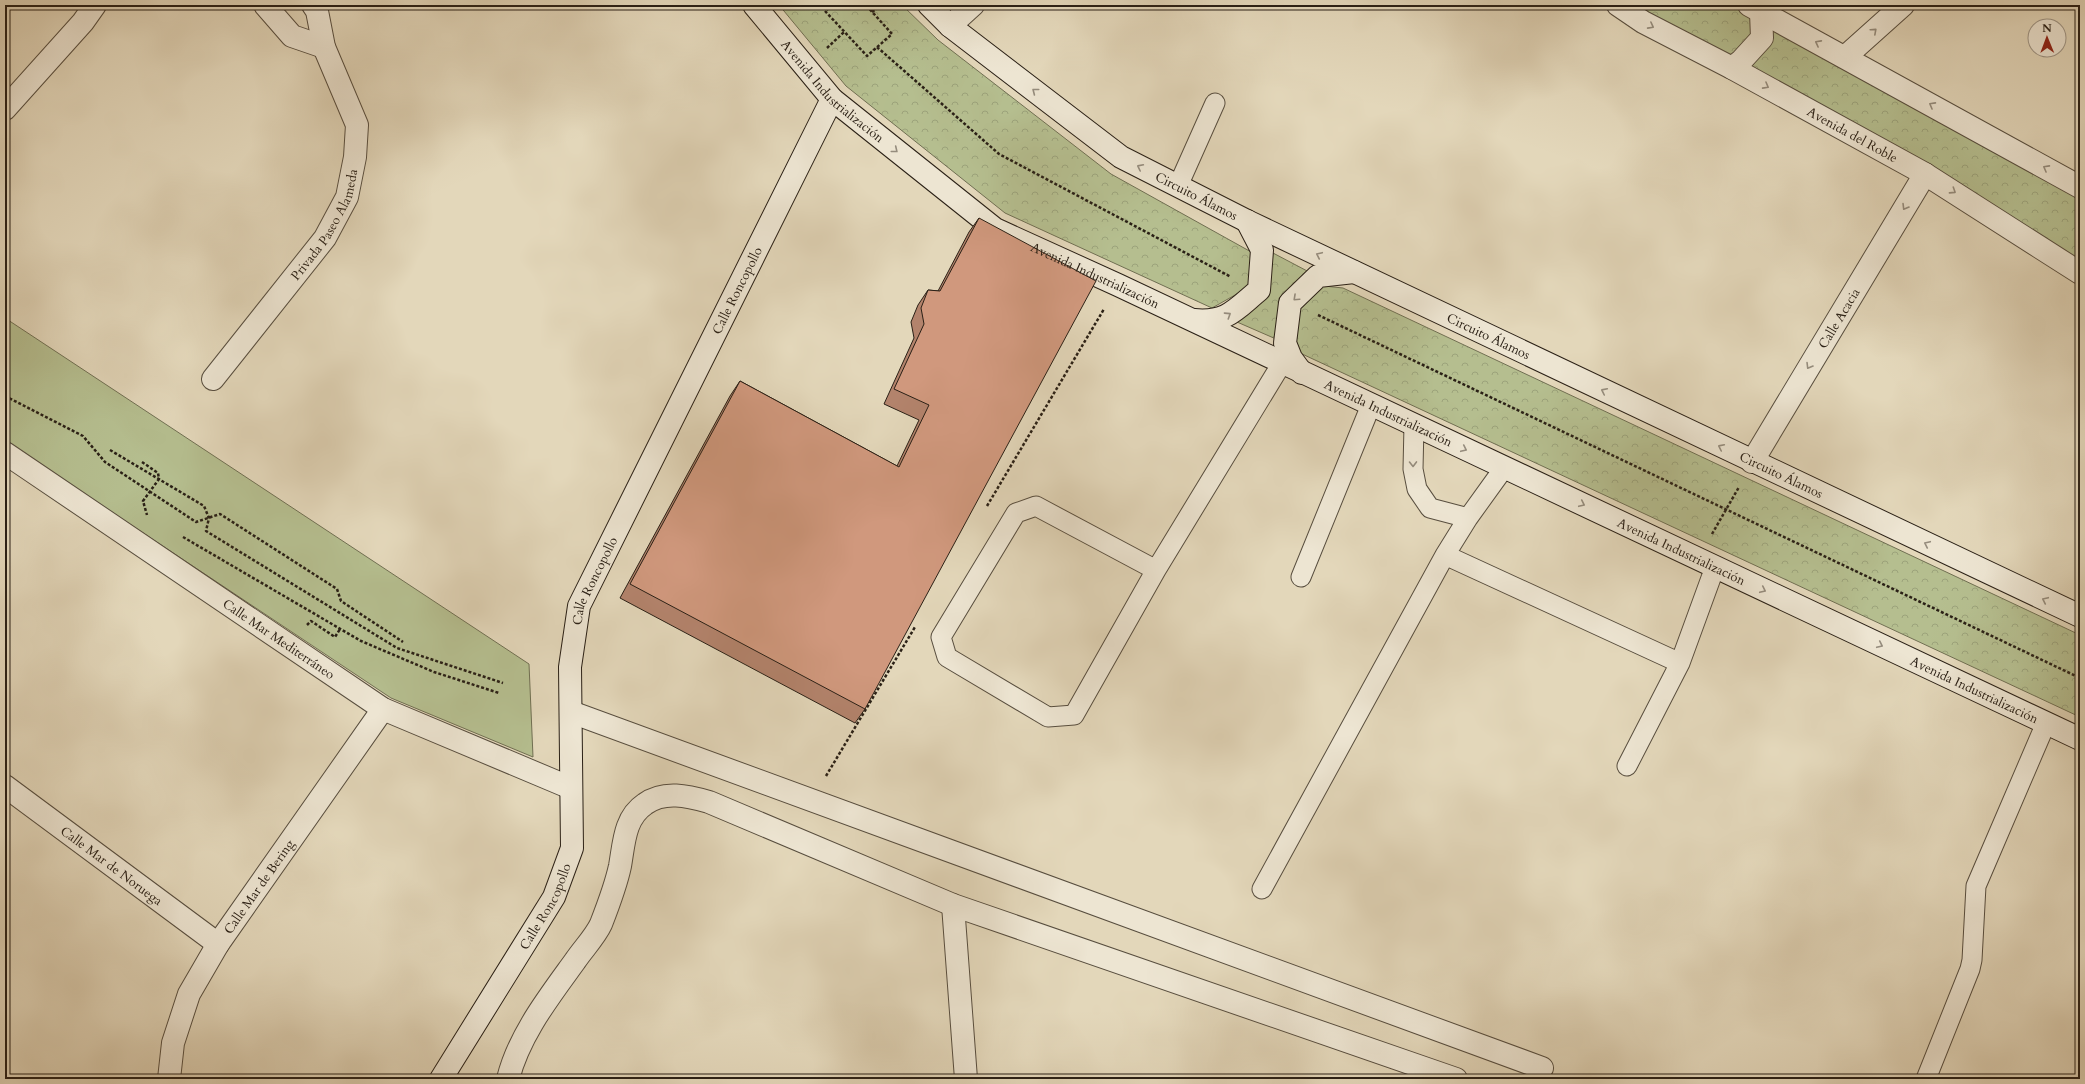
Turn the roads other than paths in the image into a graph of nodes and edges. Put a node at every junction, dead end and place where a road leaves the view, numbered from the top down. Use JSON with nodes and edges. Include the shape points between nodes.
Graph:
{"nodes":[{"id":1,"x":95,"y":5,"type":"edge"},
{"id":2,"x":265,"y":5,"type":"edge"},
{"id":3,"x":754,"y":5,"type":"edge"},
{"id":4,"x":929,"y":5,"type":"edge"},
{"id":5,"x":973,"y":5,"type":"edge"},
{"id":6,"x":1618,"y":5,"type":"edge"},
{"id":7,"x":1903,"y":5,"type":"edge"},
{"id":8,"x":318,"y":7,"type":"edge"},
{"id":9,"x":1755,"y":8,"type":"edge"},
{"id":10,"x":950,"y":26,"type":"junction"},
{"id":11,"x":292,"y":36,"type":"junction"},
{"id":12,"x":324,"y":47,"type":"junction"},
{"id":13,"x":1845,"y":57,"type":"junction"},
{"id":14,"x":1732,"y":68,"type":"junction"},
{"id":15,"x":832,"y":99,"type":"junction"},
{"id":16,"x":1215,"y":103,"type":"dead end"},
{"id":17,"x":5,"y":109,"type":"edge"},
{"id":18,"x":1925,"y":174,"type":"junction"},
{"id":19,"x":1178,"y":186,"type":"junction"},
{"id":20,"x":2080,"y":187,"type":"edge"},
{"id":21,"x":1246,"y":221,"type":"junction"},
{"id":22,"x":2079,"y":269,"type":"edge"},
{"id":23,"x":1354,"y":272,"type":"junction"},
{"id":24,"x":1190,"y":320,"type":"junction"},
{"id":25,"x":1282,"y":363,"type":"junction"},
{"id":26,"x":1302,"y":373,"type":"junction"},
{"id":27,"x":213,"y":379,"type":"dead end"},
{"id":28,"x":1371,"y":405,"type":"junction"},
{"id":29,"x":1414,"y":426,"type":"junction"},
{"id":30,"x":5,"y":454,"type":"edge"},
{"id":31,"x":1752,"y":462,"type":"junction"},
{"id":32,"x":1504,"y":468,"type":"junction"},
{"id":33,"x":1468,"y":518,"type":"junction"},
{"id":34,"x":1445,"y":555,"type":"junction"},
{"id":35,"x":1708,"y":564,"type":"junction"},
{"id":36,"x":1156,"y":570,"type":"junction"},
{"id":37,"x":1301,"y":577,"type":"dead end"},
{"id":38,"x":2080,"y":616,"type":"edge"},
{"id":39,"x":1680,"y":662,"type":"junction"},
{"id":40,"x":383,"y":709,"type":"junction"},
{"id":41,"x":571,"y":712,"type":"junction"},
{"id":42,"x":2046,"y":723,"type":"junction"},
{"id":43,"x":2080,"y":739,"type":"edge"},
{"id":44,"x":1627,"y":766,"type":"dead end"},
{"id":45,"x":5,"y":786,"type":"edge"},
{"id":46,"x":571,"y":788,"type":"junction"},
{"id":47,"x":1262,"y":889,"type":"dead end"},
{"id":48,"x":953,"y":905,"type":"junction"},
{"id":49,"x":218,"y":944,"type":"junction"},
{"id":50,"x":1542,"y":1068,"type":"dead end"},
{"id":51,"x":169,"y":1079,"type":"edge"},
{"id":52,"x":441,"y":1079,"type":"edge"},
{"id":53,"x":508,"y":1079,"type":"edge"},
{"id":54,"x":966,"y":1079,"type":"edge"},
{"id":55,"x":1456,"y":1079,"type":"edge"},
{"id":56,"x":1926,"y":1079,"type":"edge"}],
"edges":[{"from":1,"to":17,"type":"street","via":[[83,22]]},
{"from":2,"to":11,"type":"street"},
{"from":3,"to":15,"type":"street","name":"Avenida Industrialización"},
{"from":4,"to":10,"type":"street","name":"Circuito Álamos"},
{"from":5,"to":10,"type":"street"},
{"from":6,"to":14,"type":"street","name":"Avenida del Roble","one_way":true,"via":[[1643,22]]},
{"from":13,"to":7,"type":"street","one_way":true},
{"from":8,"to":11,"type":"street"},
{"from":8,"to":12,"type":"street","name":"Privada Paseo Alameda"},
{"from":13,"to":9,"type":"street","one_way":true},
{"from":9,"to":14,"type":"street","via":[[1762,38]]},
{"from":19,"to":10,"type":"street","name":"Circuito Álamos","one_way":true,"via":[[1121,157]]},
{"from":11,"to":12,"type":"street"},
{"from":12,"to":27,"type":"street","name":"Privada Paseo Alameda","via":[[357,125],[355,157],[347,197],[326,238]]},
{"from":20,"to":13,"type":"street","one_way":true},
{"from":14,"to":18,"type":"street","name":"Avenida del Roble","one_way":true},
{"from":15,"to":24,"type":"street","name":"Avenida Industrialización","one_way":true,"via":[[995,229]]},
{"from":15,"to":41,"type":"street","name":"Calle Roncopollo","via":[[579,606],[570,668]]},
{"from":16,"to":19,"type":"lane"},
{"from":18,"to":22,"type":"street","name":"Avenida del Roble","one_way":true},
{"from":18,"to":31,"type":"street","name":"Calle Acacia","one_way":true},
{"from":19,"to":21,"type":"street","name":"Circuito Álamos"},
{"from":23,"to":21,"type":"street","name":"Circuito Álamos","one_way":true},
{"from":24,"to":21,"type":"street","one_way":true,"via":[[1210,322],[1226,318],[1259,290],[1262,250]]},
{"from":23,"to":26,"type":"street","one_way":true,"via":[[1318,276],[1290,303],[1285,343],[1291,358]]},
{"from":31,"to":23,"type":"street","name":"Circuito Álamos","one_way":true},
{"from":24,"to":25,"type":"street","name":"Avenida Industrialización"},
{"from":25,"to":26,"type":"street","name":"Avenida Industrialización"},
{"from":25,"to":36,"type":"lane"},
{"from":26,"to":28,"type":"street","name":"Avenida Industrialización"},
{"from":28,"to":29,"type":"street","name":"Avenida Industrialización"},
{"from":28,"to":37,"type":"lane"},
{"from":29,"to":32,"type":"street","name":"Avenida Industrialización","one_way":true},
{"from":29,"to":33,"type":"lane","one_way":true,"via":[[1413,469],[1417,488],[1430,508]]},
{"from":30,"to":40,"type":"street","name":"Calle Mar Mediterráneo"},
{"from":38,"to":31,"type":"street","name":"Circuito Álamos","one_way":true},
{"from":32,"to":33,"type":"lane"},
{"from":32,"to":35,"type":"street","name":"Avenida Industrialización","one_way":true},
{"from":33,"to":34,"type":"lane"},
{"from":34,"to":39,"type":"lane"},
{"from":34,"to":47,"type":"lane"},
{"from":35,"to":39,"type":"lane"},
{"from":35,"to":42,"type":"street","name":"Avenida Industrialización","one_way":true},
{"from":36,"to":36,"type":"lane","via":[[1036,506],[1016,513],[941,638],[947,657],[1048,717],[1074,715]]},
{"from":39,"to":44,"type":"lane"},
{"from":40,"to":46,"type":"street","name":"Calle Mar Mediterráneo"},
{"from":40,"to":49,"type":"street","name":"Calle Mar de Bering"},
{"from":41,"to":46,"type":"street","name":"Calle Roncopollo"},
{"from":41,"to":50,"type":"street"},
{"from":42,"to":43,"type":"street","name":"Avenida Industrialización"},
{"from":42,"to":56,"type":"lane","via":[[1976,886],[1970,969]]},
{"from":45,"to":49,"type":"street","name":"Calle Mar de Noruega"},
{"from":46,"to":52,"type":"street","name":"Calle Roncopollo","via":[[572,848],[554,897]]},
{"from":48,"to":53,"type":"street","via":[[709,802],[687,795],[664,796],[645,804],[631,817],[622,842],[619,867],[600,925],[532,1022],[513,1059]]},
{"from":48,"to":54,"type":"street"},
{"from":48,"to":55,"type":"street"},
{"from":49,"to":51,"type":"street","name":"Calle Mar de Bering","via":[[189,994],[173,1043]]}]}
